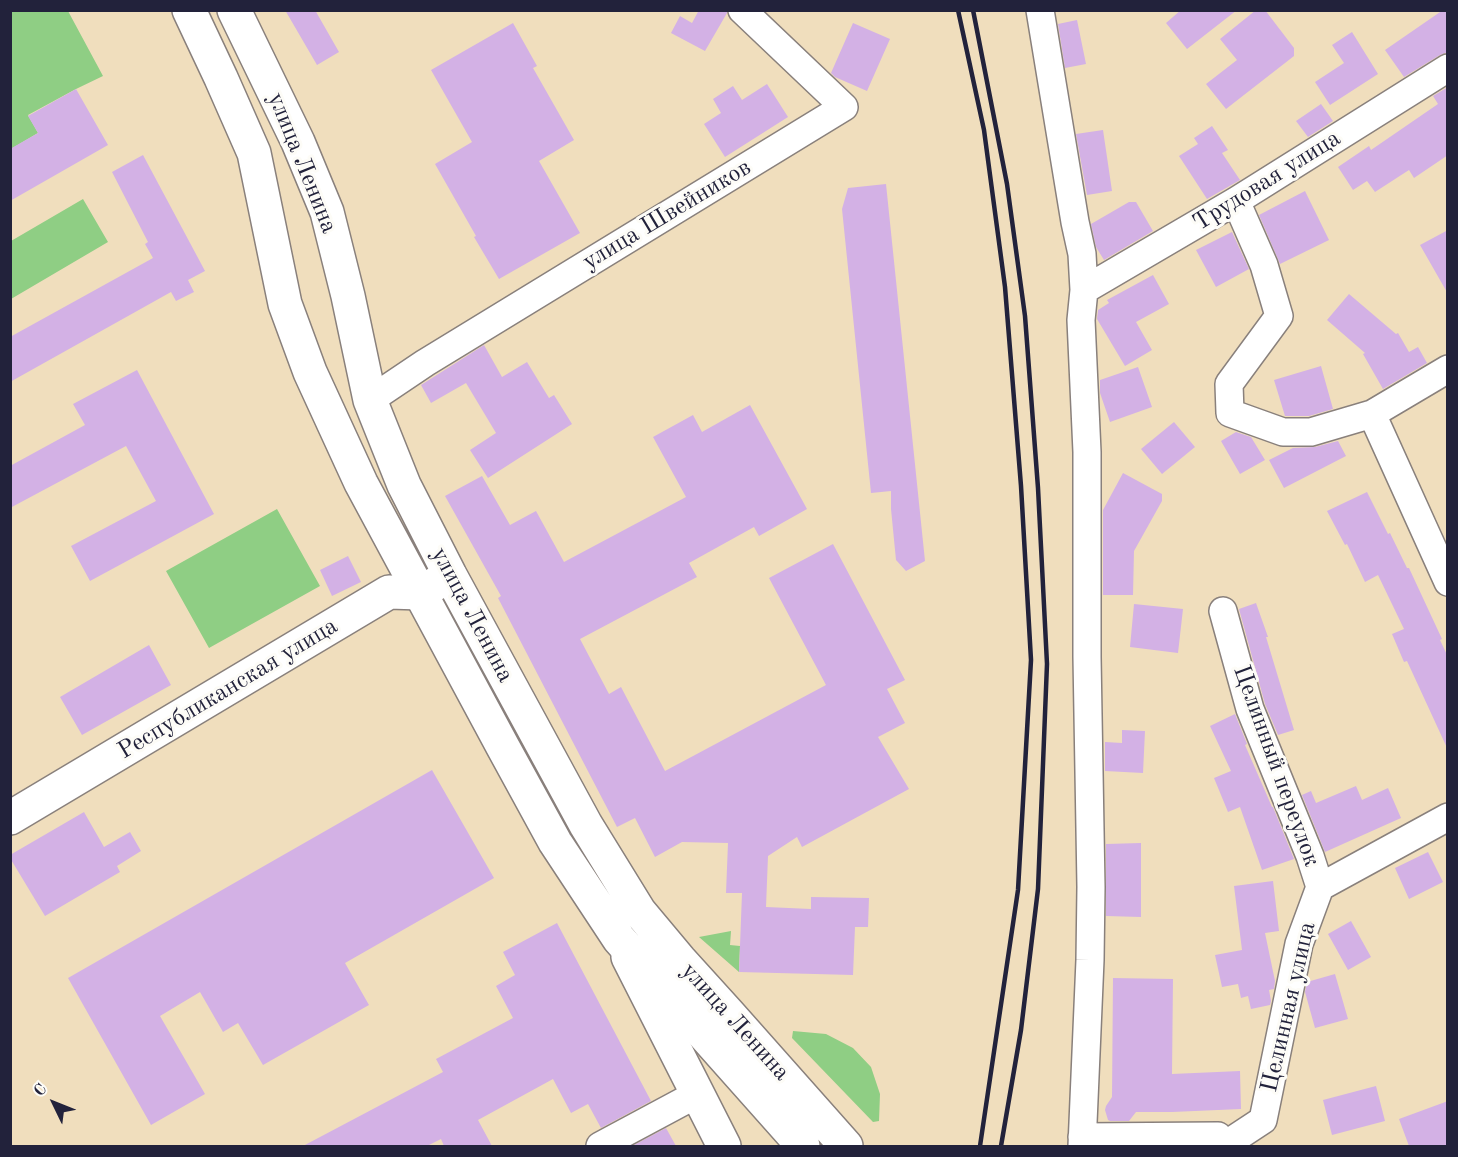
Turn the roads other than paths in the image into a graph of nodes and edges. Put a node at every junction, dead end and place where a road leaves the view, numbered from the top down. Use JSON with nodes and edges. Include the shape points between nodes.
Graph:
{"nodes":[{"id":1,"x":189,"y":10,"type":"edge"},
{"id":2,"x":234,"y":10,"type":"edge"},
{"id":3,"x":742,"y":10,"type":"edge"},
{"id":4,"x":1040,"y":10,"type":"edge"},
{"id":5,"x":1448,"y":68,"type":"edge"},
{"id":6,"x":1236,"y":201,"type":"junction"},
{"id":7,"x":1084,"y":290,"type":"junction"},
{"id":8,"x":1448,"y":369,"type":"edge"},
{"id":9,"x":370,"y":400,"type":"junction"},
{"id":10,"x":1372,"y":414,"type":"junction"},
{"id":11,"x":450,"y":575,"type":"junction"},
{"id":12,"x":1448,"y":582,"type":"edge"},
{"id":13,"x":421,"y":593,"type":"junction"},
{"id":14,"x":1223,"y":611,"type":"dead end"},
{"id":15,"x":1448,"y":817,"type":"edge"},
{"id":16,"x":10,"y":818,"type":"edge"},
{"id":17,"x":1320,"y":887,"type":"junction"},
{"id":18,"x":619,"y":939,"type":"junction"},
{"id":19,"x":697,"y":1094,"type":"junction"},
{"id":20,"x":1082,"y":1142,"type":"edge"},
{"id":21,"x":1225,"y":1145,"type":"edge"},
{"id":22,"x":600,"y":1146,"type":"edge"},
{"id":23,"x":724,"y":1146,"type":"edge"},
{"id":24,"x":803,"y":1146,"type":"edge"},
{"id":25,"x":846,"y":1146,"type":"edge"}],
"edges":[{"from":1,"to":13,"type":"main road","name":"улица Ленина","via":[[254,153],[285,304],[310,372],[361,483]]},
{"from":2,"to":9,"type":"main road","name":"улица Ленина","via":[[327,212]]},
{"from":3,"to":9,"type":"street","name":"улица Швейников","via":[[844,107]]},
{"from":4,"to":7,"type":"street","via":[[1082,254]]},
{"from":5,"to":6,"type":"street","name":"Трудовая улица"},
{"from":6,"to":7,"type":"street","name":"Трудовая улица"},
{"from":6,"to":10,"type":"street","via":[[1264,264],[1279,316],[1229,384],[1230,413],[1283,432],[1311,432]]},
{"from":7,"to":20,"type":"street","via":[[1081,320],[1087,452],[1091,887]]},
{"from":8,"to":10,"type":"street"},
{"from":9,"to":11,"type":"main road","name":"улица Ленина","via":[[404,485]]},
{"from":10,"to":12,"type":"street"},
{"from":11,"to":13,"type":"main road"},
{"from":11,"to":25,"type":"main road","name":"улица Ленина","via":[[586,825],[639,911]]},
{"from":13,"to":16,"type":"main road","name":"Республиканская улица","via":[[389,592]]},
{"from":13,"to":18,"type":"main road","name":"улица Ленина","via":[[555,842]]},
{"from":14,"to":17,"type":"street","name":"Целинный переулок","via":[[1250,709]]},
{"from":15,"to":17,"type":"street"},
{"from":17,"to":21,"type":"street","name":"Целинная улица","via":[[1299,944],[1263,1120]]},
{"from":18,"to":19,"type":"main road","name":"улица Ленина"},
{"from":18,"to":24,"type":"main road","name":"улица Ленина"},
{"from":19,"to":22,"type":"street"},
{"from":19,"to":23,"type":"main road","name":"улица Ленина"},
{"from":20,"to":21,"type":"street","via":[[1218,1136]]}]}
